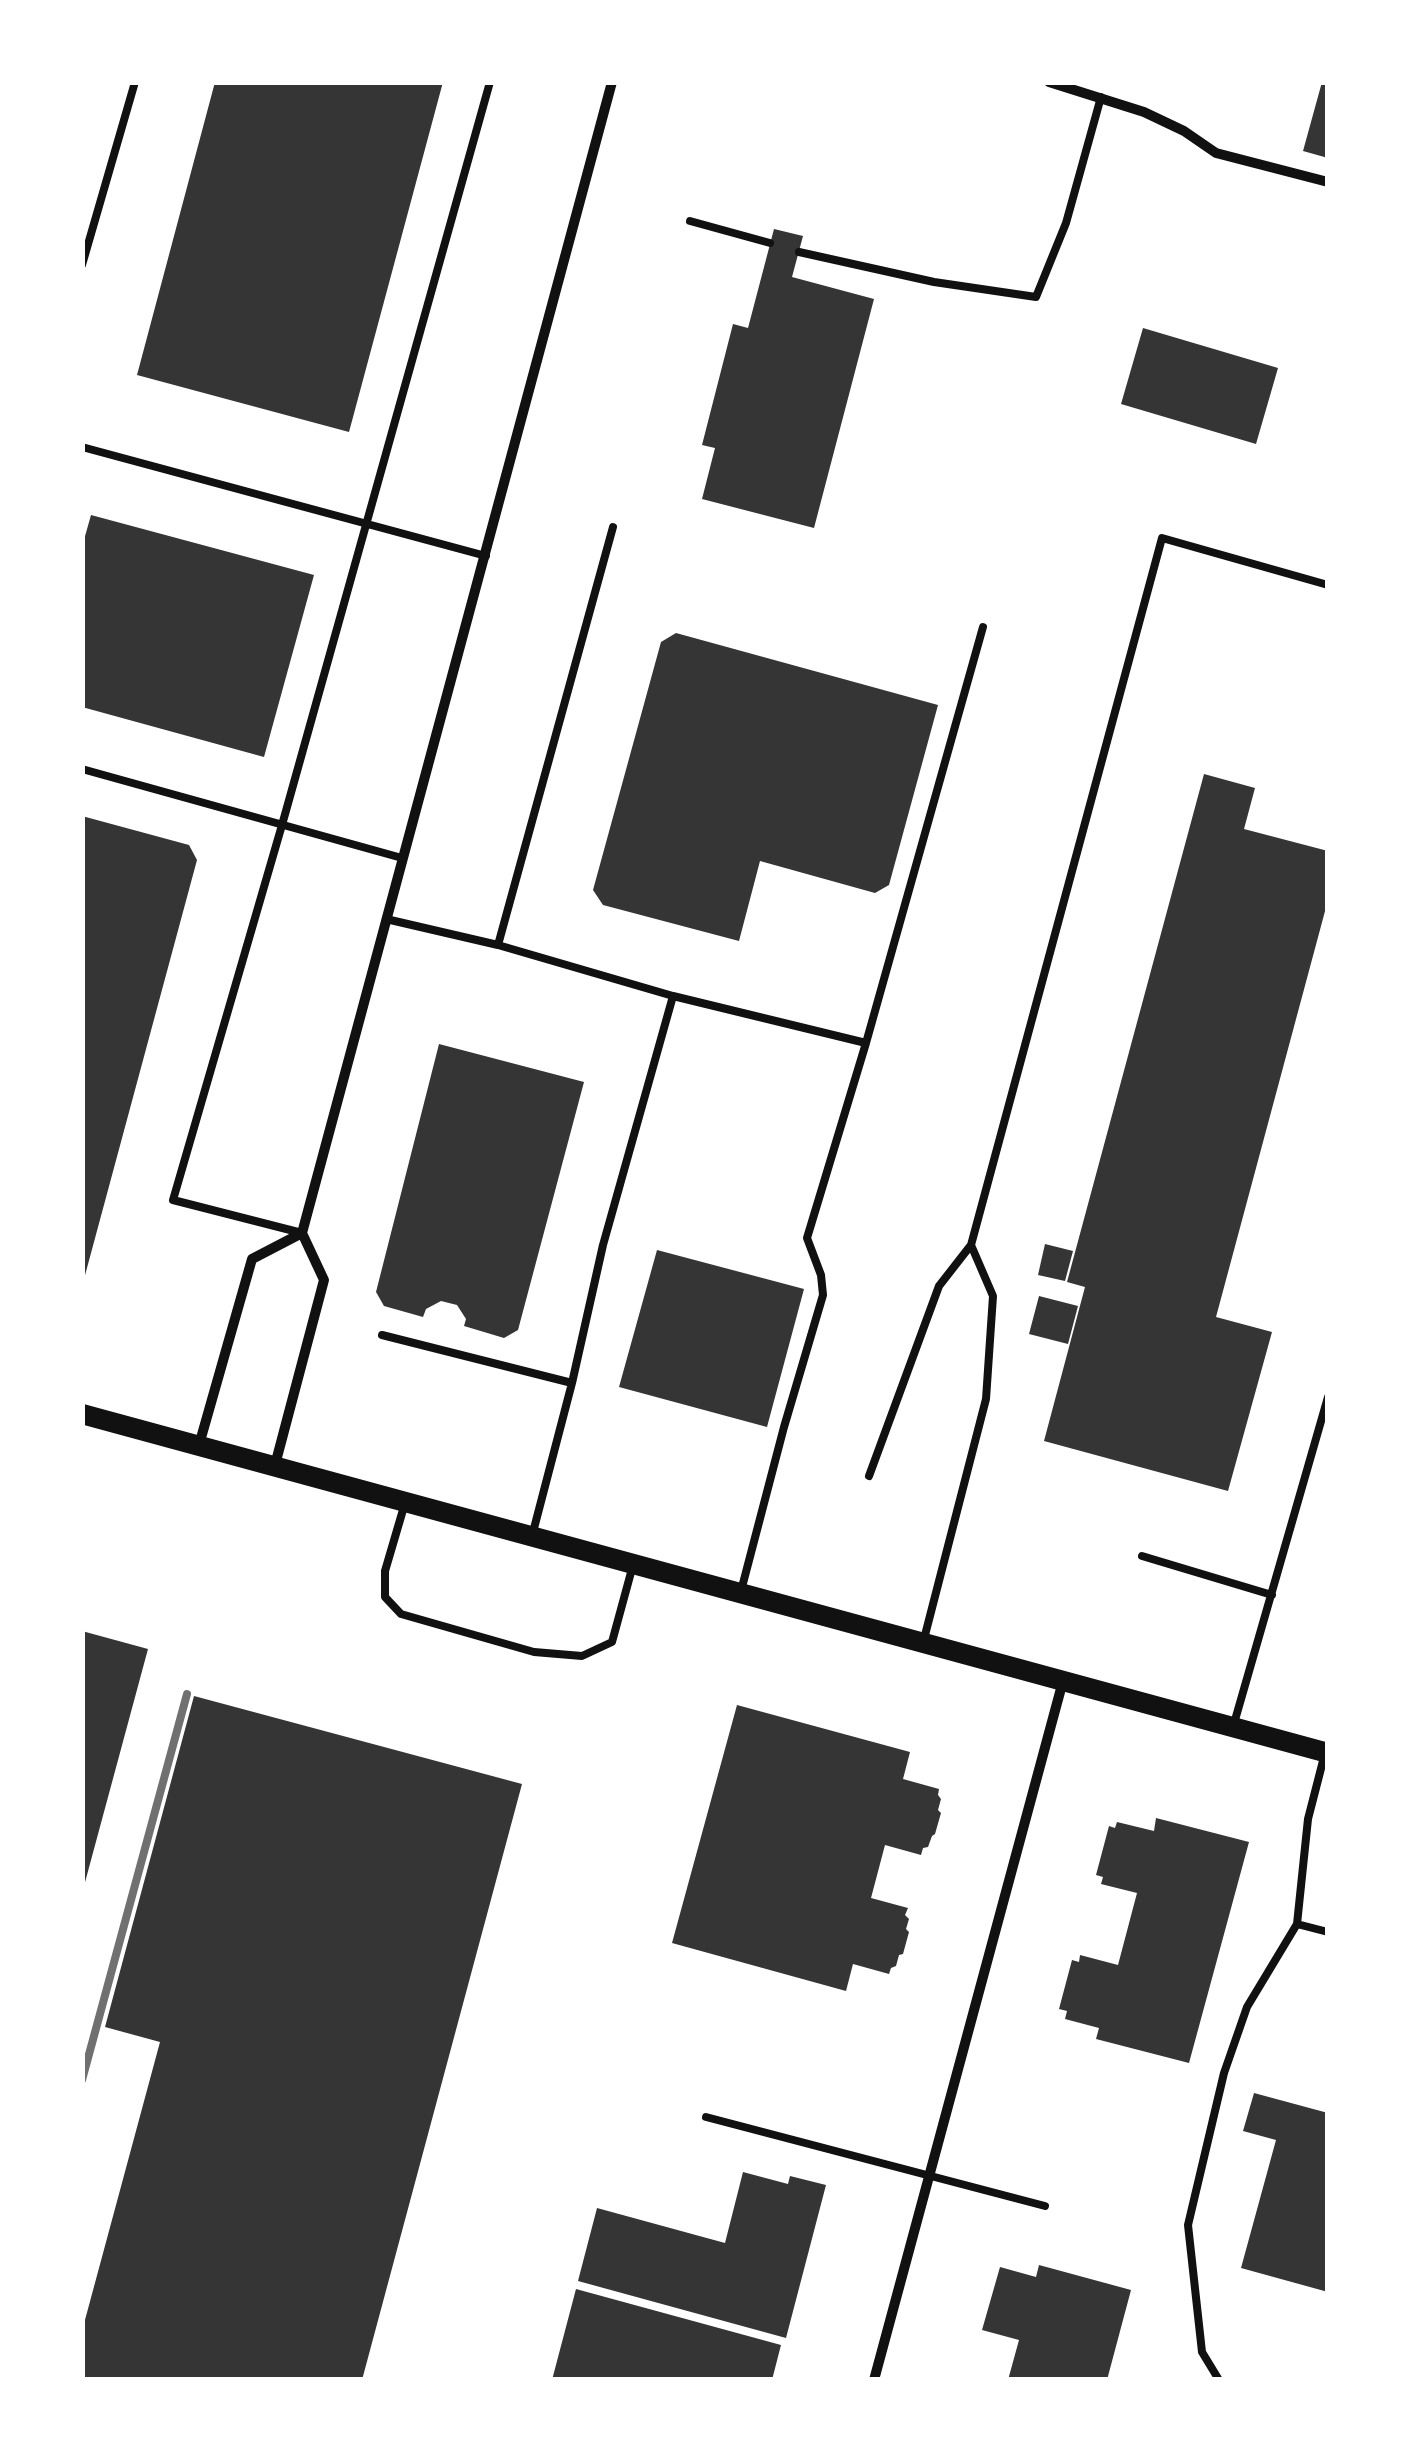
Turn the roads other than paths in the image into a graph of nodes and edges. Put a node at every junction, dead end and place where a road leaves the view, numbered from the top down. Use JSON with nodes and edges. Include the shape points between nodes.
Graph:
{"nodes":[{"id":1,"x":134,"y":82,"type":"edge"},
{"id":2,"x":490,"y":82,"type":"edge"},
{"id":3,"x":612,"y":82,"type":"edge"},
{"id":4,"x":1049,"y":82,"type":"edge"},
{"id":5,"x":1101,"y":97,"type":"junction"},
{"id":6,"x":1328,"y":182,"type":"edge"},
{"id":7,"x":690,"y":221,"type":"dead end"},
{"id":8,"x":770,"y":244,"type":"dead end"},
{"id":9,"x":799,"y":252,"type":"dead end"},
{"id":10,"x":82,"y":265,"type":"edge"},
{"id":11,"x":82,"y":447,"type":"edge"},
{"id":12,"x":365,"y":524,"type":"junction"},
{"id":13,"x":614,"y":527,"type":"dead end"},
{"id":14,"x":486,"y":556,"type":"junction"},
{"id":15,"x":1328,"y":585,"type":"edge"},
{"id":16,"x":983,"y":628,"type":"dead end"},
{"id":17,"x":82,"y":769,"type":"edge"},
{"id":18,"x":282,"y":824,"type":"junction"},
{"id":19,"x":402,"y":858,"type":"junction"},
{"id":20,"x":386,"y":919,"type":"junction"},
{"id":21,"x":498,"y":946,"type":"junction"},
{"id":22,"x":673,"y":996,"type":"junction"},
{"id":23,"x":866,"y":1043,"type":"junction"},
{"id":24,"x":302,"y":1234,"type":"junction"},
{"id":25,"x":970,"y":1244,"type":"junction"},
{"id":26,"x":382,"y":1335,"type":"dead end"},
{"id":27,"x":572,"y":1382,"type":"junction"},
{"id":28,"x":1328,"y":1397,"type":"edge"},
{"id":29,"x":82,"y":1414,"type":"edge"},
{"id":30,"x":199,"y":1445,"type":"junction"},
{"id":31,"x":274,"y":1466,"type":"junction"},
{"id":32,"x":868,"y":1476,"type":"dead end"},
{"id":33,"x":405,"y":1502,"type":"junction"},
{"id":34,"x":532,"y":1536,"type":"junction"},
{"id":35,"x":1142,"y":1556,"type":"dead end"},
{"id":36,"x":632,"y":1564,"type":"junction"},
{"id":37,"x":740,"y":1594,"type":"junction"},
{"id":38,"x":1272,"y":1594,"type":"junction"},
{"id":39,"x":923,"y":1642,"type":"junction"},
{"id":40,"x":1063,"y":1681,"type":"junction"},
{"id":41,"x":1233,"y":1727,"type":"junction"},
{"id":42,"x":1326,"y":1753,"type":"edge"},
{"id":43,"x":1297,"y":1924,"type":"junction"},
{"id":44,"x":1328,"y":1932,"type":"edge"},
{"id":45,"x":706,"y":2117,"type":"dead end"},
{"id":46,"x":930,"y":2176,"type":"junction"},
{"id":47,"x":1045,"y":2206,"type":"dead end"},
{"id":48,"x":874,"y":2380,"type":"edge"},
{"id":49,"x":1219,"y":2380,"type":"edge"}],
"edges":[{"from":1,"to":10,"type":"lane"},
{"from":2,"to":12,"type":"lane"},
{"from":3,"to":14,"type":"street"},
{"from":4,"to":5,"type":"street"},
{"from":5,"to":6,"type":"street","via":[[1144,112],[1216,153]]},
{"from":5,"to":9,"type":"lane","via":[[1066,223],[1036,298]]},
{"from":7,"to":8,"type":"lane"},
{"from":11,"to":12,"type":"lane"},
{"from":12,"to":14,"type":"lane"},
{"from":12,"to":18,"type":"lane"},
{"from":13,"to":21,"type":"lane"},
{"from":14,"to":19,"type":"street"},
{"from":15,"to":25,"type":"lane","via":[[1162,538]]},
{"from":16,"to":23,"type":"lane"},
{"from":17,"to":18,"type":"lane"},
{"from":18,"to":19,"type":"lane"},
{"from":18,"to":24,"type":"lane","via":[[173,1200]]},
{"from":19,"to":20,"type":"street"},
{"from":20,"to":21,"type":"lane"},
{"from":20,"to":24,"type":"street"},
{"from":21,"to":22,"type":"lane"},
{"from":22,"to":23,"type":"lane"},
{"from":22,"to":27,"type":"lane"},
{"from":23,"to":37,"type":"lane","via":[[807,1238],[824,1295]]},
{"from":24,"to":30,"type":"street","via":[[252,1259]]},
{"from":24,"to":31,"type":"street","via":[[324,1280]]},
{"from":25,"to":32,"type":"lane","via":[[939,1286]]},
{"from":25,"to":39,"type":"lane","via":[[992,1296],[986,1399]]},
{"from":26,"to":27,"type":"lane"},
{"from":27,"to":34,"type":"lane"},
{"from":28,"to":38,"type":"lane"},
{"from":29,"to":30,"type":"main road"},
{"from":30,"to":31,"type":"main road"},
{"from":31,"to":33,"type":"main road"},
{"from":33,"to":34,"type":"main road"},
{"from":33,"to":36,"type":"lane","via":[[384,1596],[400,1614],[534,1652],[582,1656],[612,1642]]},
{"from":34,"to":36,"type":"main road"},
{"from":35,"to":38,"type":"lane"},
{"from":36,"to":37,"type":"main road"},
{"from":37,"to":39,"type":"main road"},
{"from":38,"to":41,"type":"lane"},
{"from":39,"to":40,"type":"main road"},
{"from":40,"to":41,"type":"main road"},
{"from":40,"to":46,"type":"street"},
{"from":41,"to":42,"type":"main road"},
{"from":42,"to":43,"type":"lane","via":[[1308,1819]]},
{"from":43,"to":44,"type":"lane"},
{"from":43,"to":49,"type":"lane","via":[[1246,2007],[1188,2225],[1202,2352]]},
{"from":45,"to":46,"type":"lane"},
{"from":46,"to":47,"type":"lane"},
{"from":46,"to":48,"type":"street"}]}
